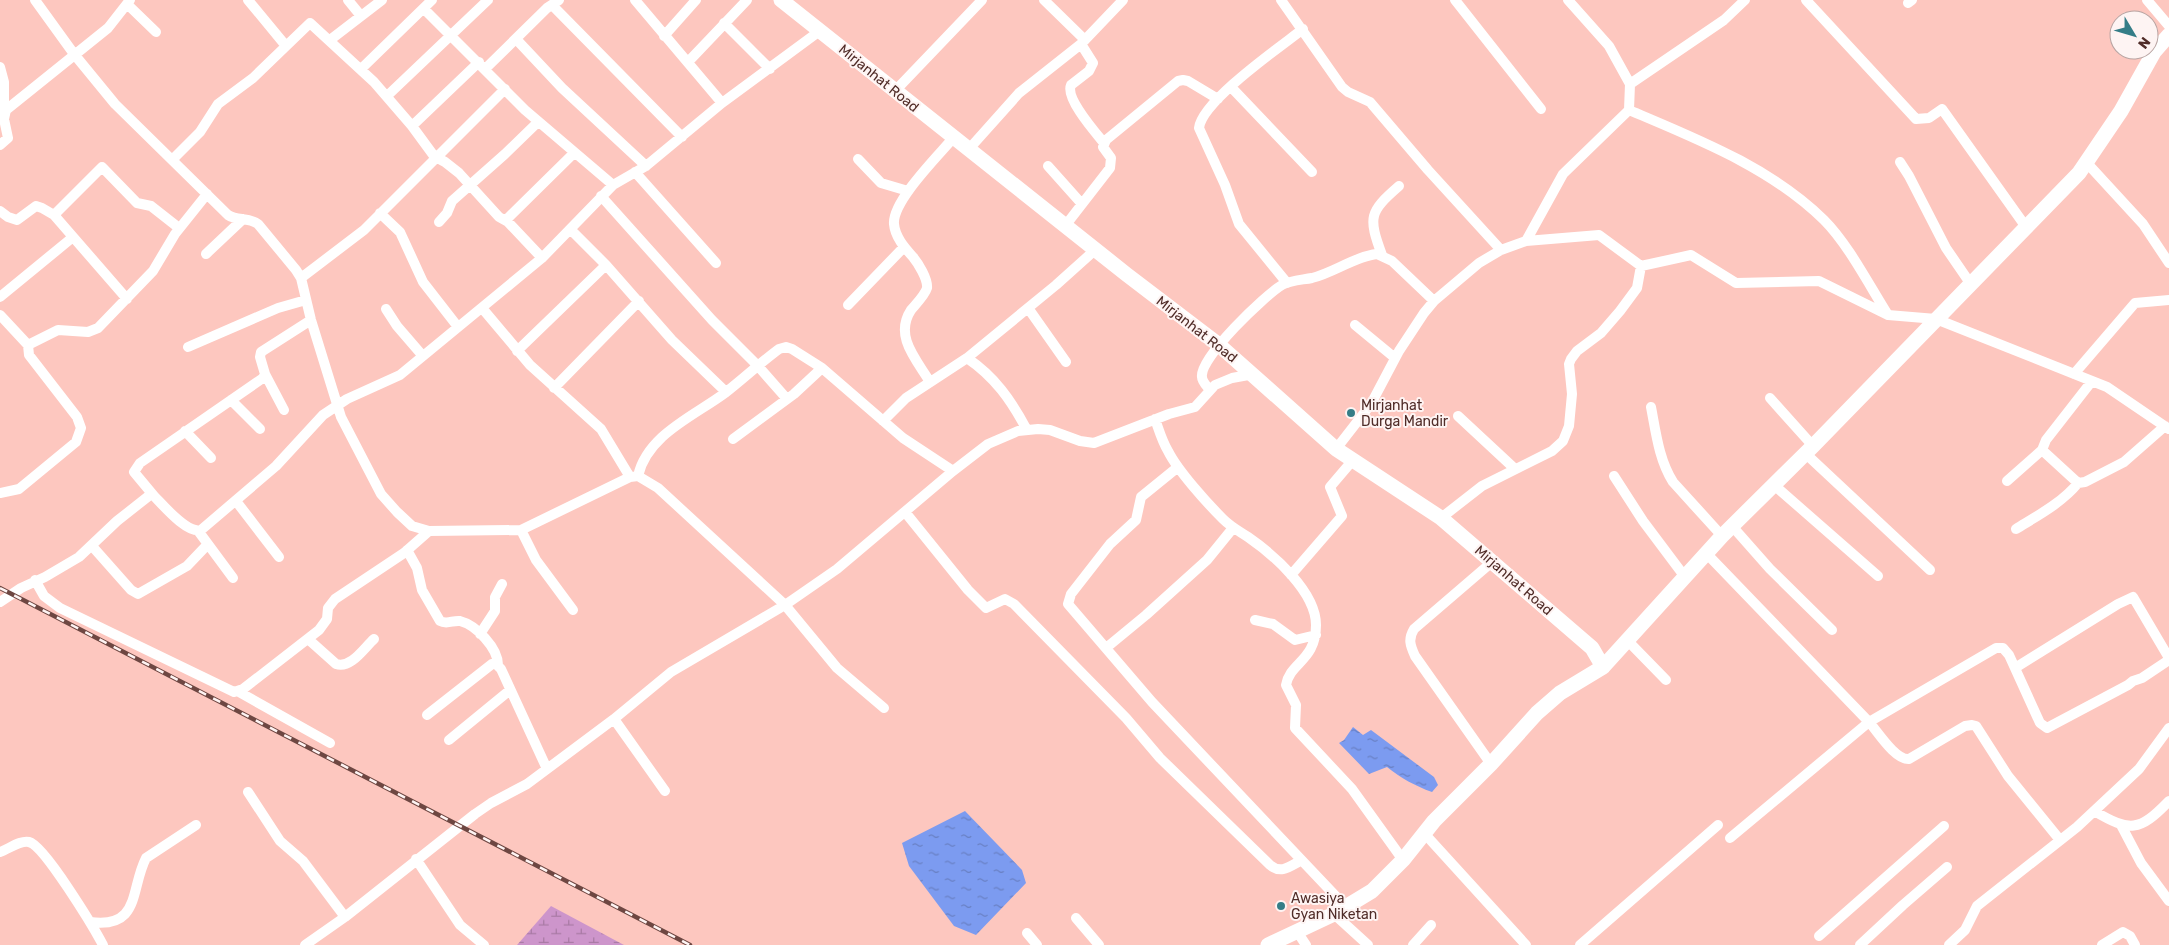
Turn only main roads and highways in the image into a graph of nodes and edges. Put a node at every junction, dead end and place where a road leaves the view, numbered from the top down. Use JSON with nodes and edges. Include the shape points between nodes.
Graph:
{"nodes":[{"id":1,"x":781,"y":0,"type":"edge"},
{"id":2,"x":2169,"y":35,"type":"edge"},
{"id":3,"x":1603,"y":667,"type":"junction"},
{"id":4,"x":1268,"y":945,"type":"edge"}],
"edges":[{"from":1,"to":3,"type":"main road","name":"Mirjanhat Road","via":[[1219,345],[1336,448],[1441,518],[1592,648]]},
{"from":2,"to":3,"type":"main road","via":[[2154,52],[2121,111],[2079,173],[1727,531]]},
{"from":3,"to":4,"type":"main road","via":[[1560,693],[1537,713],[1372,891]]}]}
